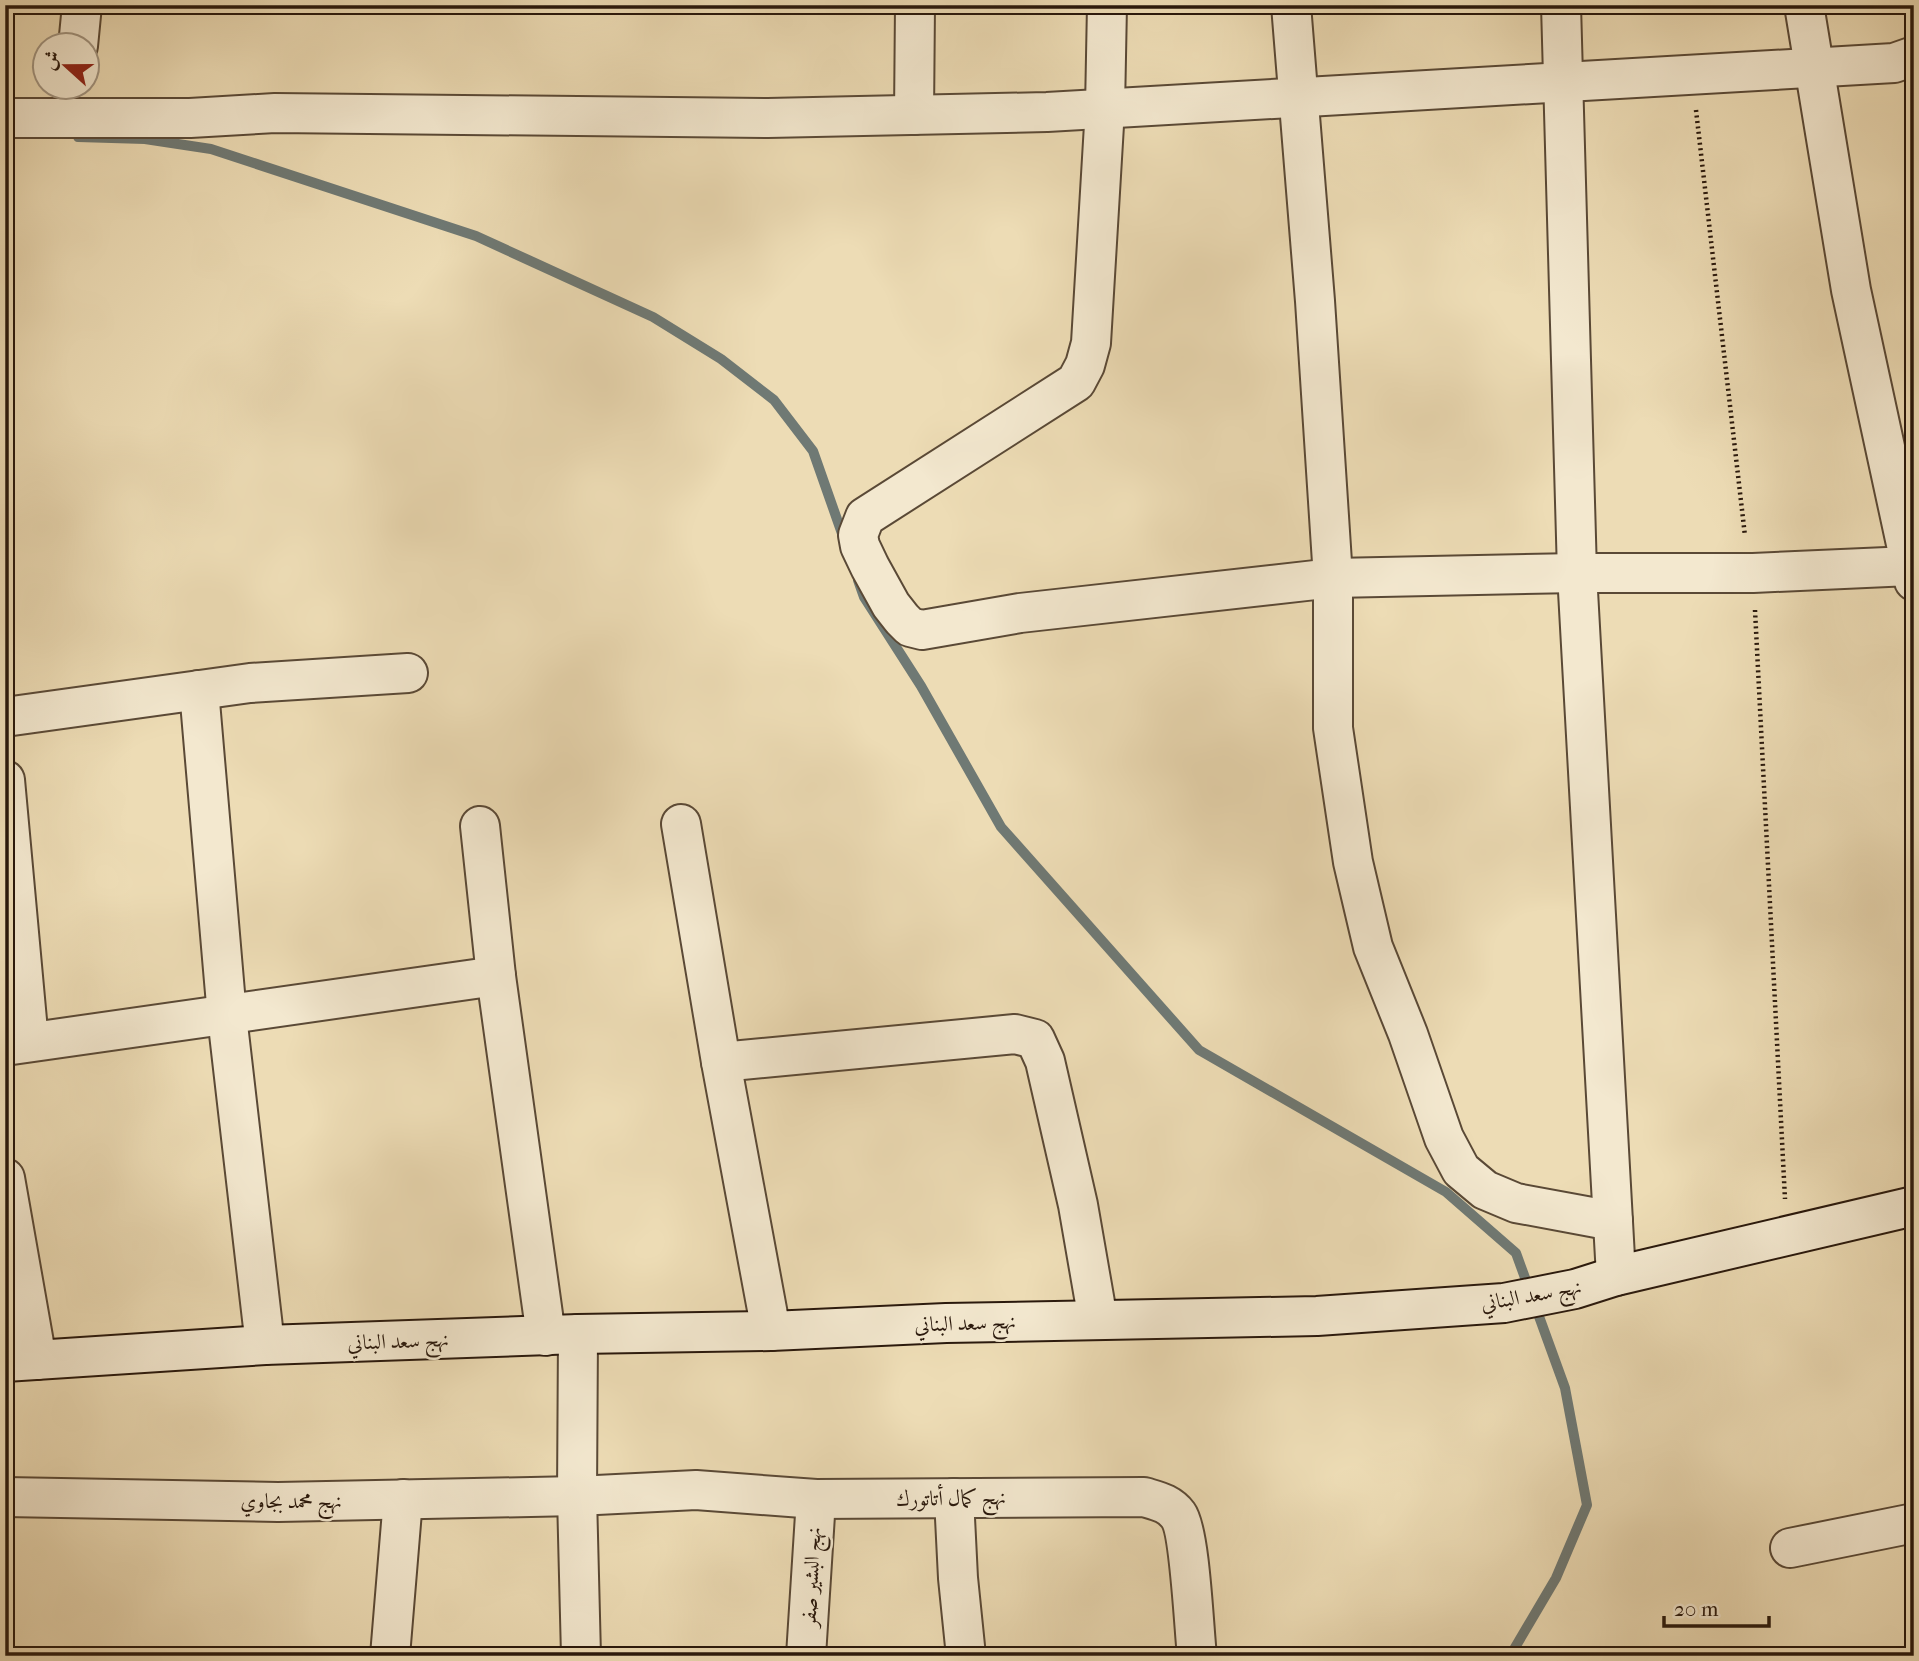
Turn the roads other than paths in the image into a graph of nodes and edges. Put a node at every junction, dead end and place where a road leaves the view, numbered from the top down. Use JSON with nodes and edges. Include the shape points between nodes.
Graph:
{"nodes":[{"id":1,"x":82,"y":5,"type":"edge"},
{"id":2,"x":915,"y":5,"type":"edge"},
{"id":3,"x":1107,"y":5,"type":"edge"},
{"id":4,"x":1290,"y":5,"type":"edge"},
{"id":5,"x":1561,"y":5,"type":"edge"},
{"id":6,"x":1804,"y":5,"type":"edge"},
{"id":7,"x":79,"y":32,"type":"edge"},
{"id":8,"x":1914,"y":57,"type":"edge"},
{"id":9,"x":1815,"y":66,"type":"junction"},
{"id":10,"x":1564,"y":83,"type":"junction"},
{"id":11,"x":1298,"y":96,"type":"junction"},
{"id":12,"x":73,"y":103,"type":"edge"},
{"id":13,"x":1105,"y":108,"type":"junction"},
{"id":14,"x":914,"y":115,"type":"junction"},
{"id":15,"x":5,"y":118,"type":"edge"},
{"id":16,"x":1577,"y":573,"type":"junction"},
{"id":17,"x":1912,"y":573,"type":"edge"},
{"id":18,"x":1333,"y":578,"type":"junction"},
{"id":19,"x":408,"y":673,"type":"dead end"},
{"id":20,"x":199,"y":690,"type":"junction"},
{"id":21,"x":5,"y":717,"type":"edge"},
{"id":22,"x":5,"y":780,"type":"edge"},
{"id":23,"x":681,"y":824,"type":"dead end"},
{"id":24,"x":481,"y":826,"type":"dead end"},
{"id":25,"x":496,"y":976,"type":"junction"},
{"id":26,"x":227,"y":1016,"type":"junction"},
{"id":27,"x":17,"y":1044,"type":"edge"},
{"id":28,"x":721,"y":1062,"type":"junction"},
{"id":29,"x":5,"y":1178,"type":"edge"},
{"id":30,"x":1914,"y":1206,"type":"edge"},
{"id":31,"x":1613,"y":1221,"type":"junction"},
{"id":32,"x":1616,"y":1276,"type":"junction"},
{"id":33,"x":1098,"y":1320,"type":"junction"},
{"id":34,"x":771,"y":1331,"type":"junction"},
{"id":35,"x":562,"y":1335,"type":"junction"},
{"id":36,"x":265,"y":1345,"type":"junction"},
{"id":37,"x":21,"y":1361,"type":"edge"},
{"id":38,"x":577,"y":1496,"type":"junction"},
{"id":39,"x":5,"y":1497,"type":"edge"},
{"id":40,"x":954,"y":1498,"type":"junction"},
{"id":41,"x":403,"y":1499,"type":"junction"},
{"id":42,"x":816,"y":1499,"type":"junction"},
{"id":43,"x":1914,"y":1523,"type":"edge"},
{"id":44,"x":1790,"y":1548,"type":"dead end"},
{"id":45,"x":390,"y":1656,"type":"edge"},
{"id":46,"x":581,"y":1656,"type":"edge"},
{"id":47,"x":806,"y":1656,"type":"edge"},
{"id":48,"x":966,"y":1656,"type":"edge"},
{"id":49,"x":1197,"y":1656,"type":"edge"}],
"edges":[{"from":1,"to":7,"type":"street"},
{"from":2,"to":14,"type":"street"},
{"from":3,"to":13,"type":"street"},
{"from":4,"to":11,"type":"street"},
{"from":5,"to":10,"type":"street"},
{"from":6,"to":9,"type":"street"},
{"from":8,"to":9,"type":"street","via":[[1894,63]]},
{"from":9,"to":10,"type":"street"},
{"from":9,"to":17,"type":"street","via":[[1851,290]]},
{"from":10,"to":11,"type":"street"},
{"from":10,"to":16,"type":"street"},
{"from":11,"to":13,"type":"street"},
{"from":11,"to":18,"type":"street"},
{"from":12,"to":14,"type":"street","via":[[190,118],[275,113]]},
{"from":12,"to":15,"type":"street"},
{"from":13,"to":14,"type":"street"},
{"from":13,"to":18,"type":"street","via":[[1091,343],[1076,382],[865,517],[858,535],[860,547],[891,605],[910,627],[922,629],[1020,613]]},
{"from":16,"to":17,"type":"street"},
{"from":16,"to":18,"type":"street"},
{"from":16,"to":31,"type":"street"},
{"from":18,"to":31,"type":"street","via":[[1333,728],[1353,862],[1373,947],[1444,1138],[1461,1170],[1485,1190],[1516,1203]]},
{"from":19,"to":20,"type":"street"},
{"from":20,"to":21,"type":"street"},
{"from":20,"to":26,"type":"street"},
{"from":22,"to":27,"type":"street"},
{"from":23,"to":28,"type":"street"},
{"from":24,"to":25,"type":"street"},
{"from":25,"to":26,"type":"street"},
{"from":25,"to":35,"type":"street"},
{"from":26,"to":27,"type":"street"},
{"from":26,"to":36,"type":"street"},
{"from":28,"to":33,"type":"street","via":[[1007,1035],[1035,1039],[1045,1060],[1078,1205]]},
{"from":28,"to":34,"type":"street"},
{"from":29,"to":37,"type":"street"},
{"from":30,"to":32,"type":"street","name":"نهج سعد البناني"},
{"from":31,"to":32,"type":"street"},
{"from":32,"to":33,"type":"street","name":"نهج سعد البناني","via":[[1504,1303],[1317,1316]]},
{"from":33,"to":34,"type":"street","name":"نهج سعد البناني"},
{"from":34,"to":35,"type":"street","name":"نهج سعد البناني"},
{"from":35,"to":36,"type":"street","name":"نهج سعد البناني"},
{"from":35,"to":38,"type":"street"},
{"from":36,"to":37,"type":"street","name":"نهج سعد البناني"},
{"from":38,"to":41,"type":"street","name":"نهج محمد بجاوي"},
{"from":38,"to":42,"type":"street","name":"نهج كمال أتاتورك","via":[[696,1490]]},
{"from":38,"to":46,"type":"street"},
{"from":39,"to":41,"type":"street","name":"نهج محمد بجاوي","via":[[278,1502]]},
{"from":40,"to":42,"type":"street","name":"نهج كمال أتاتورك"},
{"from":40,"to":48,"type":"street"},
{"from":40,"to":49,"type":"street","name":"نهج كمال أتاتورك","via":[[1113,1496],[1165,1503],[1179,1516],[1185,1536]]},
{"from":41,"to":45,"type":"street"},
{"from":42,"to":47,"type":"street","name":"نهج البشير صفر"},
{"from":43,"to":44,"type":"street"}]}
